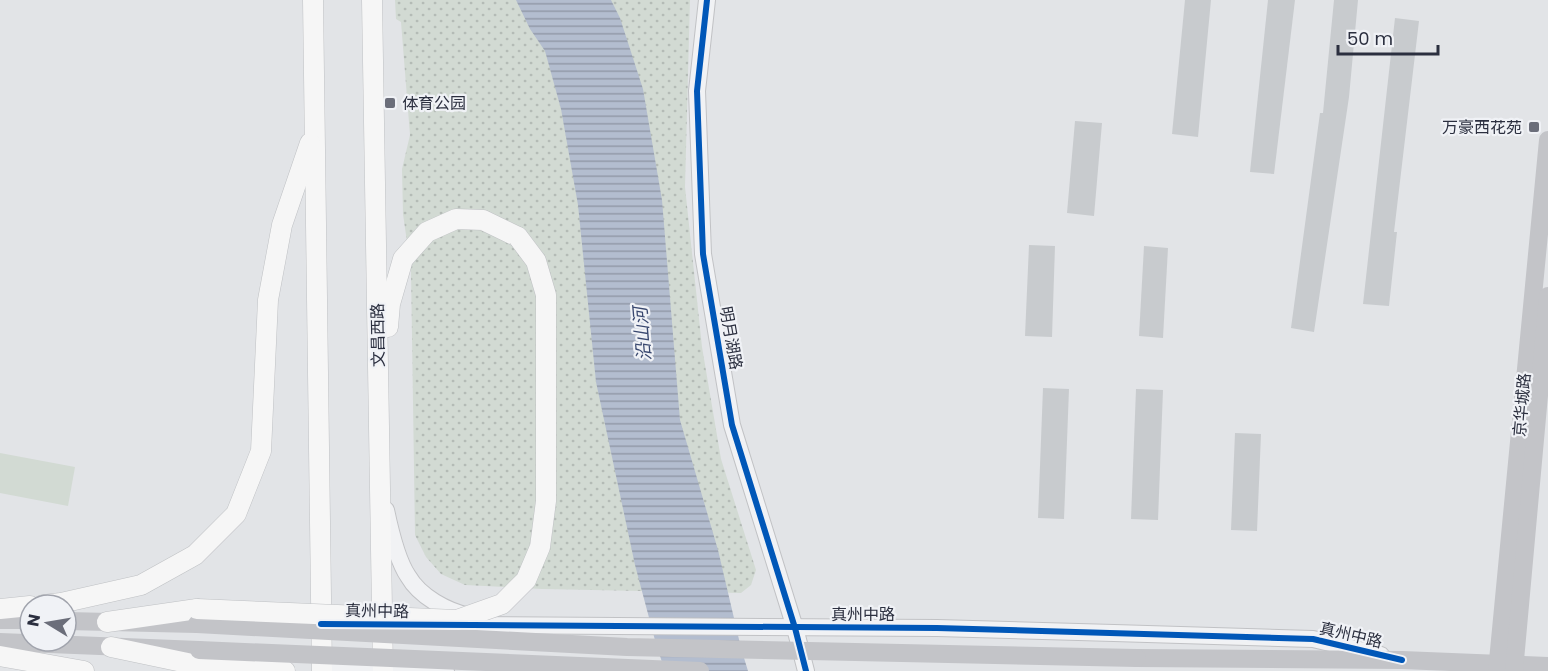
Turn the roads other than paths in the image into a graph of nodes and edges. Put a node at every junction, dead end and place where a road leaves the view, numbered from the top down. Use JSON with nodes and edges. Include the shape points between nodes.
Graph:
{"nodes":[{"id":1,"x":313,"y":0,"type":"edge"},
{"id":2,"x":372,"y":0,"type":"edge"},
{"id":3,"x":707,"y":0,"type":"edge"},
{"id":4,"x":314,"y":129,"type":"junction"},
{"id":5,"x":1548,"y":140,"type":"edge"},
{"id":6,"x":1548,"y":296,"type":"edge"},
{"id":7,"x":380,"y":429,"type":"junction"},
{"id":8,"x":380,"y":484,"type":"junction"},
{"id":9,"x":78,"y":599,"type":"edge"},
{"id":10,"x":18,"y":607,"type":"edge"},
{"id":11,"x":0,"y":609,"type":"edge"},
{"id":12,"x":197,"y":617,"type":"junction"},
{"id":13,"x":0,"y":620,"type":"edge"},
{"id":14,"x":18,"y":620,"type":"edge"},
{"id":15,"x":78,"y":621,"type":"edge"},
{"id":16,"x":107,"y":622,"type":"joint"},
{"id":17,"x":321,"y":624,"type":"junction"},
{"id":18,"x":505,"y":625,"type":"junction"},
{"id":19,"x":383,"y":626,"type":"junction"},
{"id":20,"x":795,"y":628,"type":"junction"},
{"id":21,"x":0,"y":642,"type":"edge"},
{"id":22,"x":111,"y":647,"type":"joint"},
{"id":23,"x":0,"y":656,"type":"edge"},
{"id":24,"x":198,"y":657,"type":"junction"},
{"id":25,"x":1402,"y":660,"type":"junction"},
{"id":26,"x":1548,"y":666,"type":"edge"},
{"id":27,"x":322,"y":668,"type":"edge"},
{"id":28,"x":1506,"y":668,"type":"edge"},
{"id":29,"x":383,"y":670,"type":"edge"},
{"id":30,"x":84,"y":671,"type":"edge"},
{"id":31,"x":285,"y":671,"type":"edge"},
{"id":32,"x":446,"y":671,"type":"edge"},
{"id":33,"x":700,"y":671,"type":"edge"},
{"id":34,"x":806,"y":671,"type":"edge"}],
"edges":[{"from":1,"to":4,"type":"main road"},
{"from":2,"to":7,"type":"main road","name":"文昌西路"},
{"from":3,"to":20,"type":"street","name":"明月湖路","via":[[698,91],[702,254],[732,425]]},
{"from":4,"to":9,"type":"main road","via":[[282,225],[268,300],[261,451],[236,514],[195,555],[141,585]]},
{"from":4,"to":17,"type":"main road"},
{"from":5,"to":28,"type":"main road","name":"京华城路"},
{"from":6,"to":28,"type":"main road","name":"京华城路"},
{"from":7,"to":8,"type":"main road","name":"文昌西路"},
{"from":7,"to":12,"type":"main road","bridge":true,"via":[[390,304],[404,259],[427,232],[456,219],[483,220],[518,237],[536,261],[546,295],[546,501],[540,547],[526,579],[502,604],[457,620]]},
{"from":8,"to":18,"type":"street","via":[[391,534],[408,577],[427,596],[453,612]]},
{"from":8,"to":19,"type":"main road","name":"文昌西路"},
{"from":10,"to":11,"type":"main road"},
{"from":12,"to":16,"type":"main road"},
{"from":12,"to":25,"type":"main road","name":"真州中路","bridge":true,"via":[[627,647]]},
{"from":13,"to":14,"type":"main road"},
{"from":15,"to":16,"type":"main road"},
{"from":17,"to":19,"type":"street","name":"真州中路"},
{"from":17,"to":27,"type":"main road"},
{"from":18,"to":19,"type":"street","name":"真州中路"},
{"from":18,"to":20,"type":"street","name":"真州中路"},
{"from":19,"to":29,"type":"main road","name":"文昌西路"},
{"from":20,"to":25,"type":"street","name":"真州中路","via":[[938,628],[1313,639]]},
{"from":20,"to":34,"type":"street","name":"明月湖路"},
{"from":21,"to":22,"type":"main road"},
{"from":22,"to":24,"type":"main road"},
{"from":23,"to":30,"type":"main road"},
{"from":24,"to":31,"type":"main road"},
{"from":24,"to":33,"type":"main road","bridge":true},
{"from":25,"to":28,"type":"main road","name":"真州中路"},
{"from":26,"to":28,"type":"main road","name":"真州中路"},
{"from":27,"to":29,"type":"street"},
{"from":29,"to":32,"type":"street"}]}
